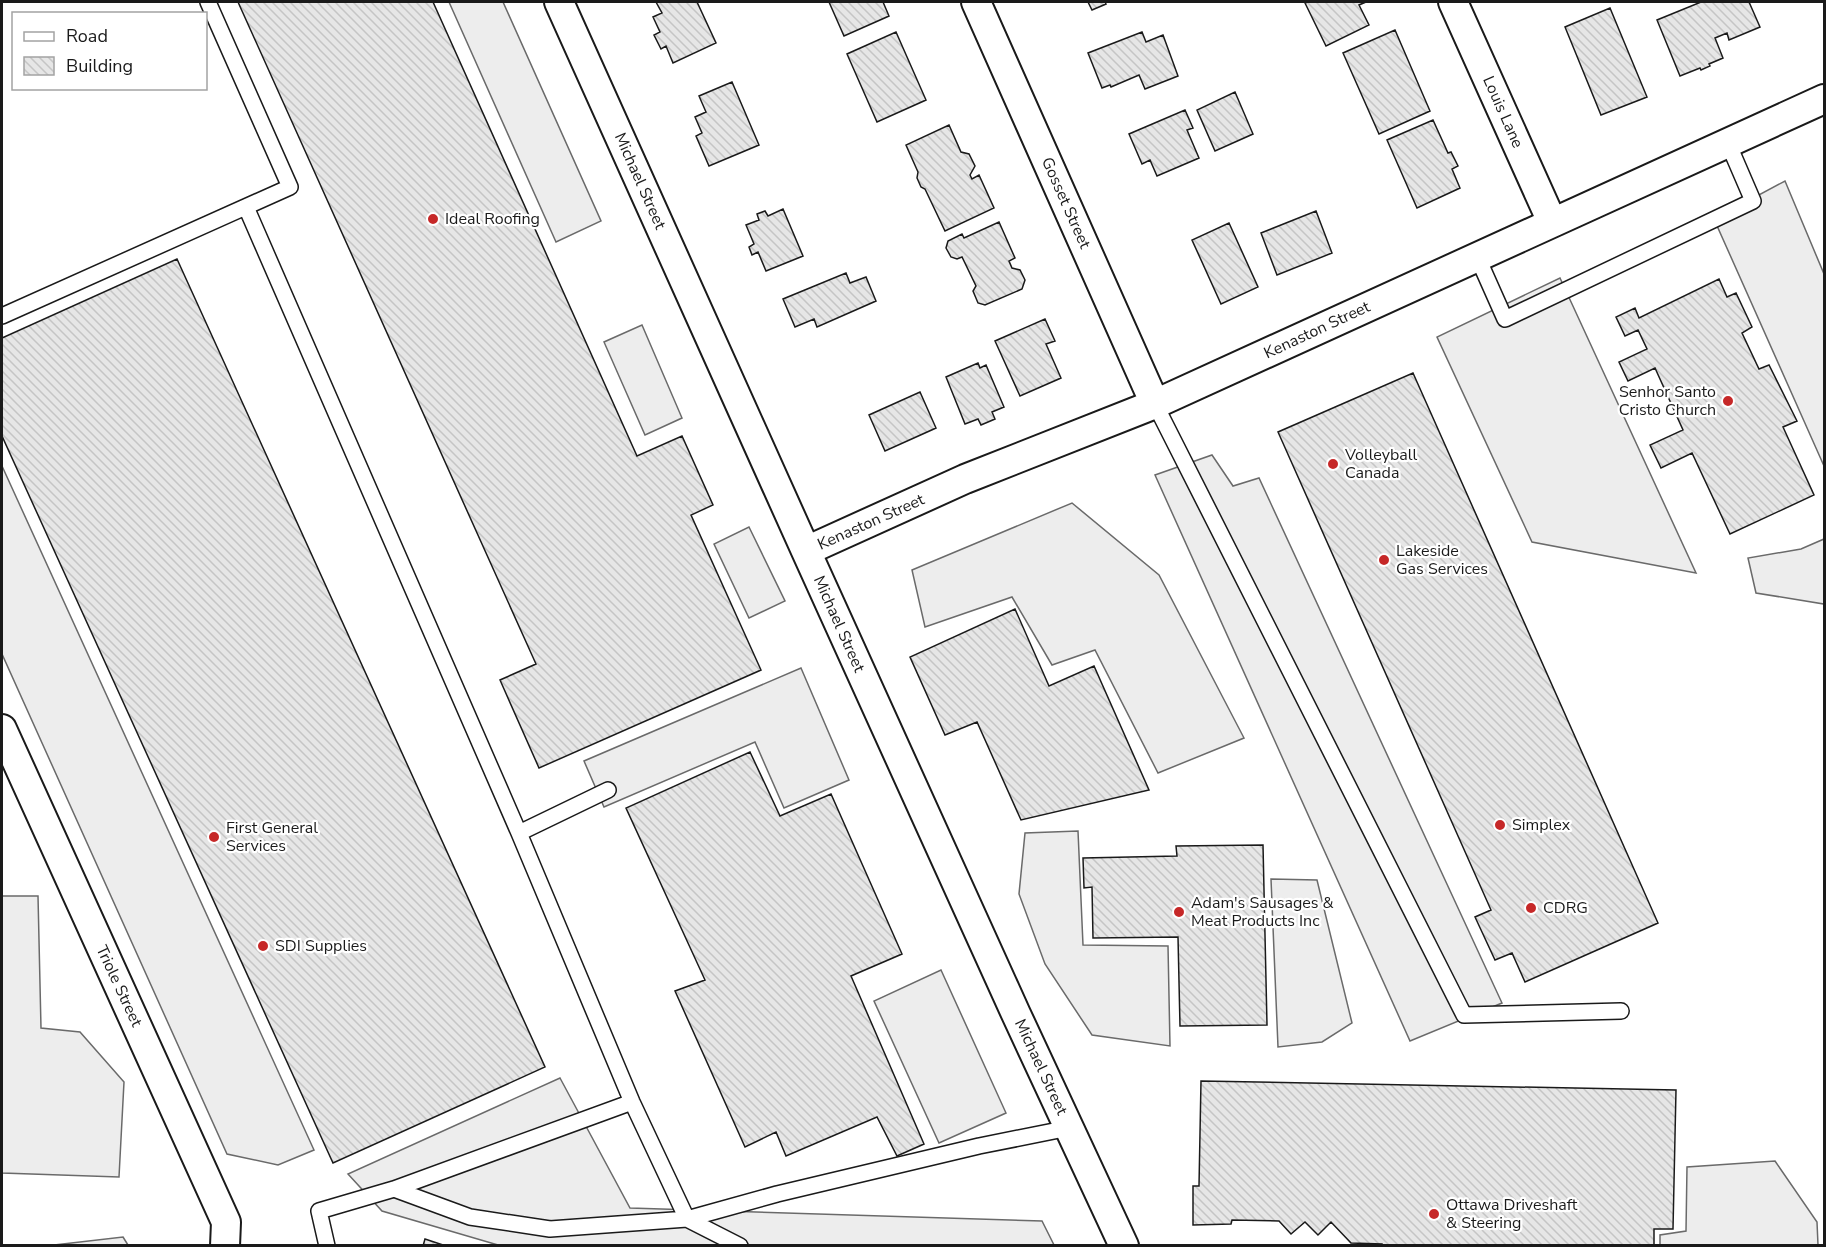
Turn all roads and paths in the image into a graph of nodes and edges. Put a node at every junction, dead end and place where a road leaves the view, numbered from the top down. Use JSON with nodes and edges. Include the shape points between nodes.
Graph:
{"nodes":[{"id":1,"x":208,"y":2,"type":"edge"},
{"id":2,"x":559,"y":2,"type":"edge"},
{"id":3,"x":976,"y":2,"type":"edge"},
{"id":4,"x":1453,"y":2,"type":"edge"},
{"id":5,"x":1824,"y":99,"type":"edge"},
{"id":6,"x":1728,"y":143,"type":"junction"},
{"id":7,"x":246,"y":207,"type":"junction"},
{"id":8,"x":1552,"y":222,"type":"junction"},
{"id":9,"x":1477,"y":256,"type":"junction"},
{"id":10,"x":2,"y":316,"type":"edge"},
{"id":11,"x":1155,"y":404,"type":"junction"},
{"id":12,"x":806,"y":551,"type":"junction"},
{"id":13,"x":2,"y":729,"type":"edge"},
{"id":14,"x":608,"y":790,"type":"dead end"},
{"id":15,"x":519,"y":833,"type":"junction"},
{"id":16,"x":1621,"y":1011,"type":"dead end"},
{"id":17,"x":632,"y":1102,"type":"junction"},
{"id":18,"x":1069,"y":1128,"type":"junction"},
{"id":19,"x":394,"y":1189,"type":"junction"},
{"id":20,"x":687,"y":1220,"type":"junction"},
{"id":21,"x":225,"y":1245,"type":"edge"},
{"id":22,"x":327,"y":1245,"type":"edge"},
{"id":23,"x":740,"y":1245,"type":"edge"},
{"id":24,"x":1124,"y":1245,"type":"edge"}],
"edges":[{"from":1,"to":7,"type":"lane","via":[[290,187]]},
{"from":2,"to":12,"type":"street","name":"Michael Street"},
{"from":3,"to":11,"type":"street","name":"Gosset Street"},
{"from":4,"to":8,"type":"street","name":"Louis Lane"},
{"from":5,"to":6,"type":"street","name":"Kenaston Street"},
{"from":6,"to":8,"type":"street","name":"Kenaston Street"},
{"from":6,"to":9,"type":"lane","via":[[1753,201],[1505,319]]},
{"from":7,"to":10,"type":"lane"},
{"from":7,"to":15,"type":"lane"},
{"from":8,"to":9,"type":"street","name":"Kenaston Street"},
{"from":9,"to":11,"type":"street","name":"Kenaston Street"},
{"from":11,"to":12,"type":"street","name":"Kenaston Street","via":[[965,479]]},
{"from":11,"to":16,"type":"lane","via":[[1464,1015]]},
{"from":12,"to":18,"type":"street","name":"Michael Street"},
{"from":13,"to":21,"type":"street","name":"Triole Street","via":[[226,1222]]},
{"from":14,"to":15,"type":"lane"},
{"from":15,"to":17,"type":"lane"},
{"from":17,"to":19,"type":"lane"},
{"from":17,"to":20,"type":"lane"},
{"from":18,"to":20,"type":"lane","via":[[777,1194]]},
{"from":18,"to":24,"type":"street","name":"Michael Street"},
{"from":19,"to":20,"type":"lane","via":[[470,1217],[549,1229]]},
{"from":19,"to":22,"type":"lane","via":[[319,1211]]},
{"from":20,"to":23,"type":"lane"}]}
